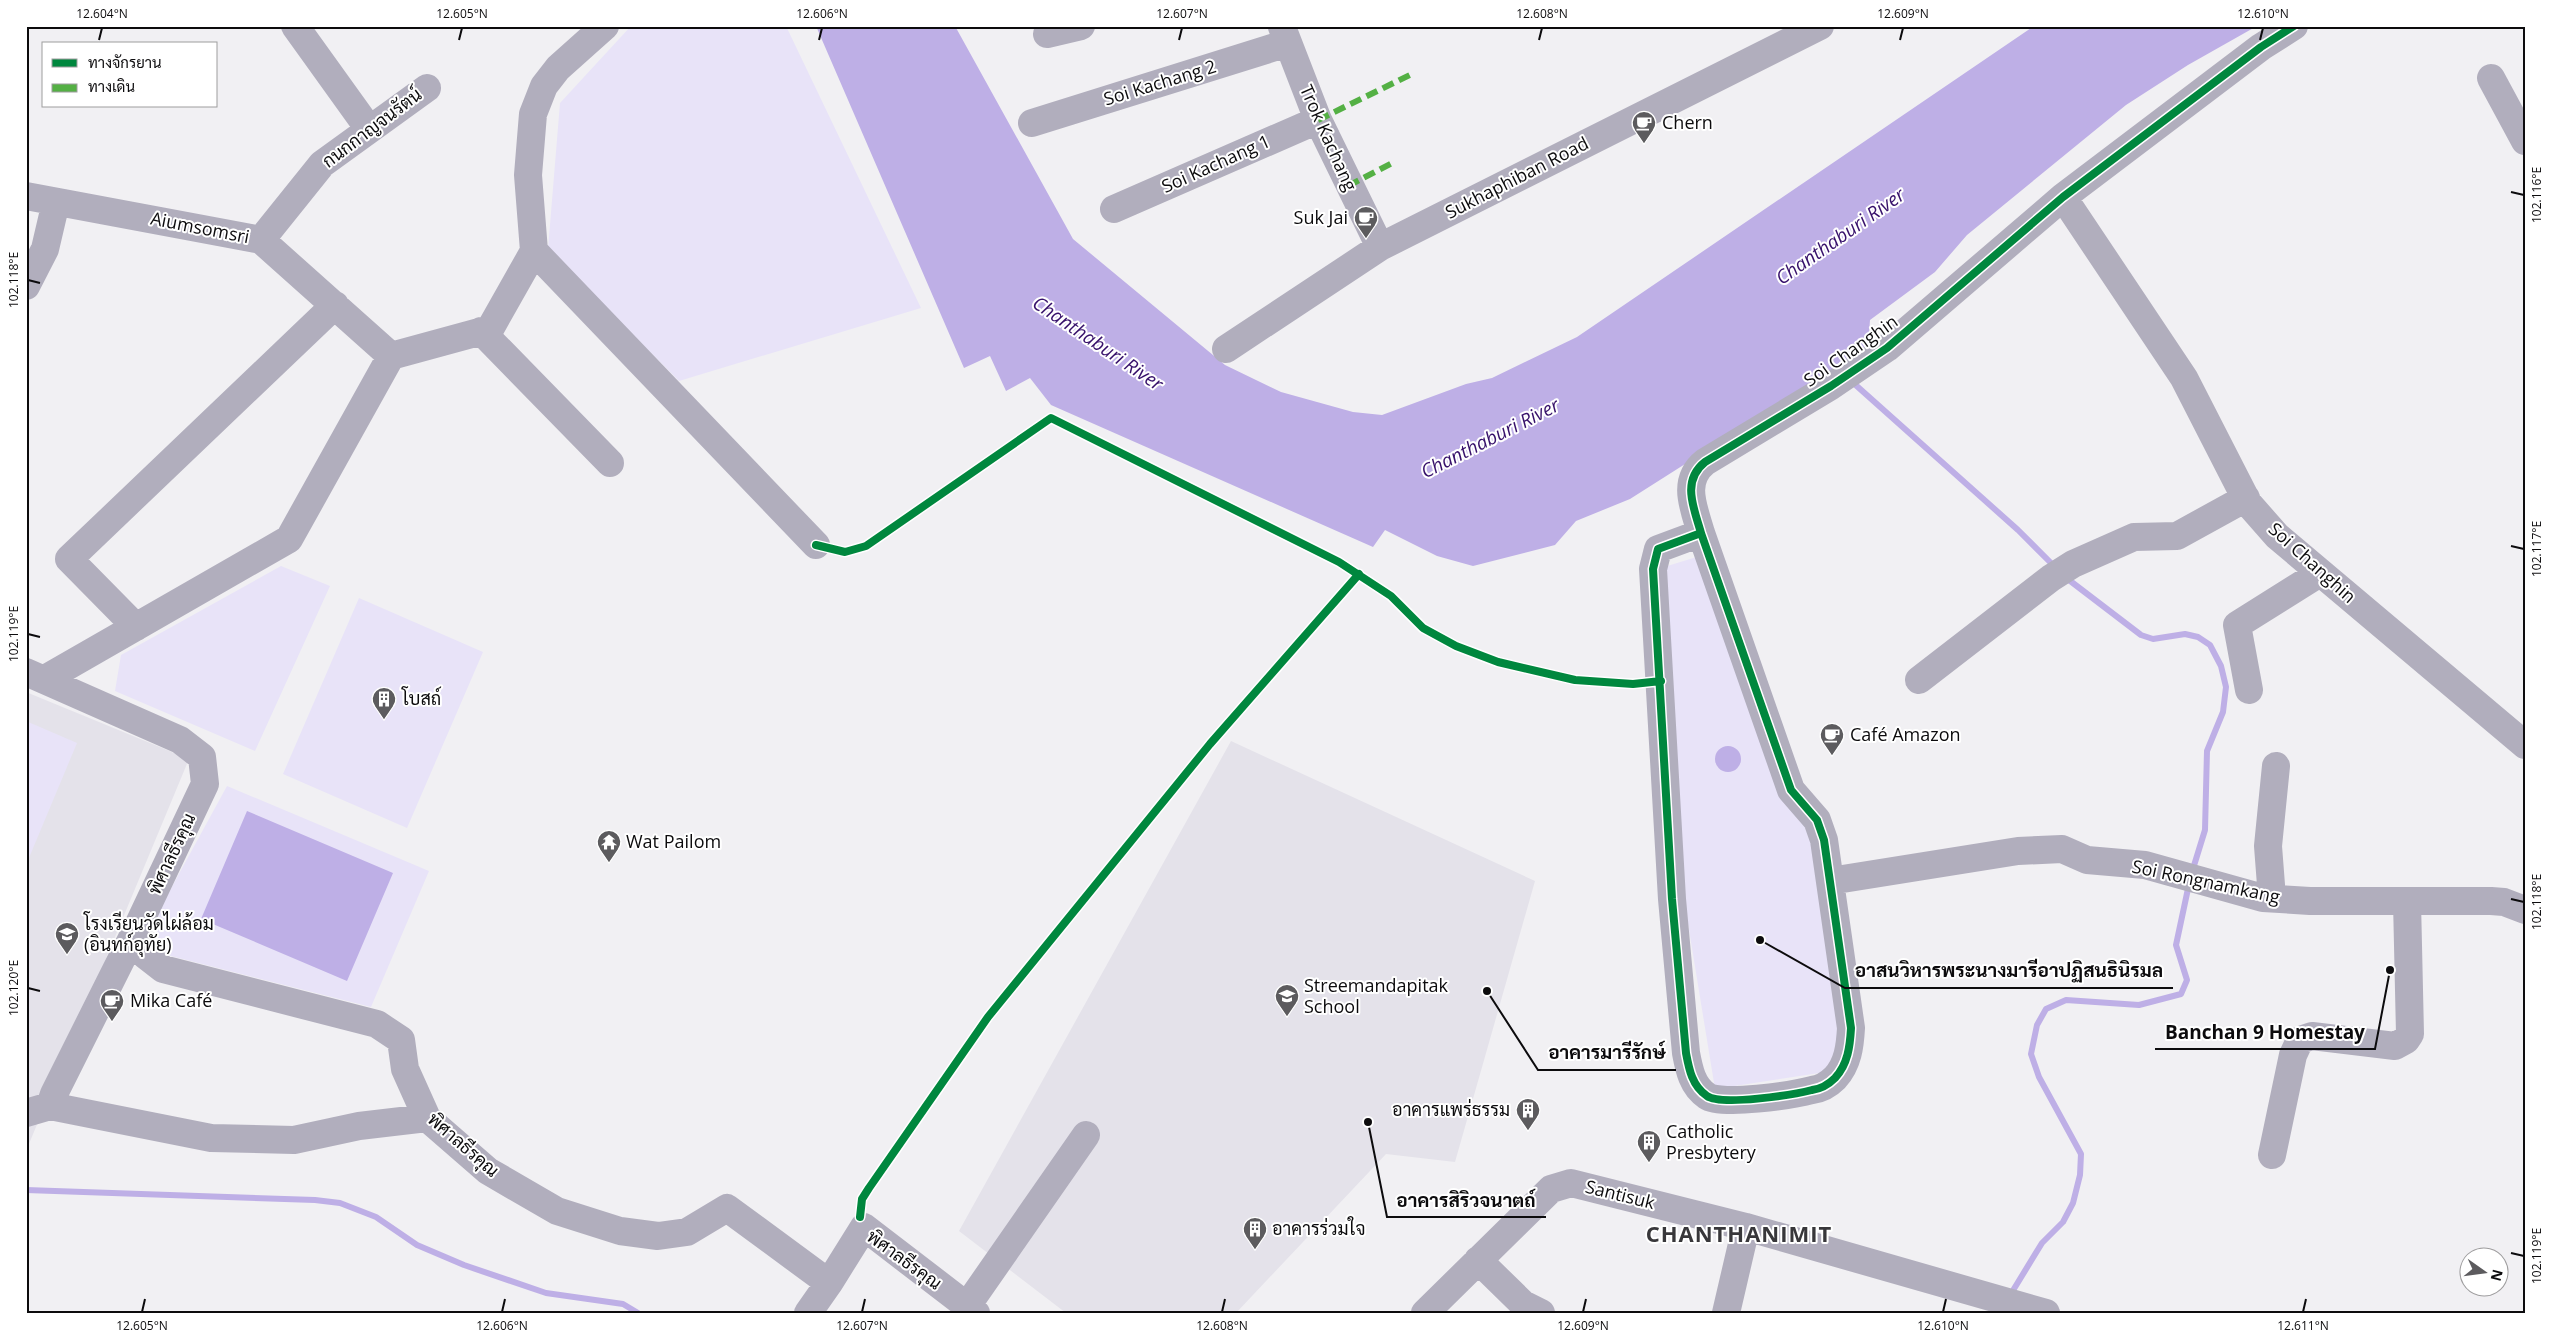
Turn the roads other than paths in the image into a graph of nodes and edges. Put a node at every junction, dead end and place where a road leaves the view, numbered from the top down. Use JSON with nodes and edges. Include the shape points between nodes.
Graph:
{"nodes":[{"id":1,"x":295,"y":26,"type":"edge"},
{"id":2,"x":604,"y":26,"type":"edge"},
{"id":3,"x":1080,"y":26,"type":"edge"},
{"id":4,"x":1820,"y":26,"type":"edge"},
{"id":5,"x":2294,"y":26,"type":"edge"},
{"id":6,"x":1047,"y":34,"type":"dead end"},
{"id":7,"x":1285,"y":35,"type":"edge"},
{"id":8,"x":2491,"y":78,"type":"dead end"},
{"id":9,"x":427,"y":88,"type":"dead end"},
{"id":10,"x":1318,"y":120,"type":"junction"},
{"id":11,"x":1032,"y":123,"type":"dead end"},
{"id":12,"x":370,"y":129,"type":"junction"},
{"id":13,"x":2525,"y":141,"type":"edge"},
{"id":14,"x":26,"y":196,"type":"edge"},
{"id":15,"x":2063,"y":197,"type":"junction"},
{"id":16,"x":56,"y":202,"type":"junction"},
{"id":17,"x":1114,"y":209,"type":"dead end"},
{"id":18,"x":261,"y":240,"type":"junction"},
{"id":19,"x":1380,"y":248,"type":"junction"},
{"id":20,"x":534,"y":252,"type":"junction"},
{"id":21,"x":26,"y":286,"type":"edge"},
{"id":22,"x":334,"y":305,"type":"junction"},
{"id":23,"x":482,"y":331,"type":"junction"},
{"id":24,"x":1226,"y":349,"type":"dead end"},
{"id":25,"x":391,"y":356,"type":"junction"},
{"id":26,"x":610,"y":463,"type":"dead end"},
{"id":27,"x":2246,"y":498,"type":"junction"},
{"id":28,"x":1701,"y":533,"type":"junction"},
{"id":29,"x":816,"y":545,"type":"dead end"},
{"id":30,"x":2320,"y":572,"type":"junction"},
{"id":31,"x":136,"y":627,"type":"junction"},
{"id":32,"x":36,"y":676,"type":"edge"},
{"id":33,"x":1919,"y":680,"type":"dead end"},
{"id":34,"x":2249,"y":690,"type":"dead end"},
{"id":35,"x":2525,"y":745,"type":"edge"},
{"id":36,"x":2276,"y":766,"type":"dead end"},
{"id":37,"x":1830,"y":881,"type":"junction"},
{"id":38,"x":2272,"y":898,"type":"junction"},
{"id":39,"x":2407,"y":901,"type":"junction"},
{"id":40,"x":2525,"y":910,"type":"edge"},
{"id":41,"x":136,"y":930,"type":"junction"},
{"id":42,"x":38,"y":1110,"type":"edge"},
{"id":43,"x":427,"y":1118,"type":"junction"},
{"id":44,"x":1086,"y":1135,"type":"dead end"},
{"id":45,"x":2272,"y":1155,"type":"dead end"},
{"id":46,"x":1746,"y":1227,"type":"junction"},
{"id":47,"x":1478,"y":1260,"type":"junction"},
{"id":48,"x":829,"y":1283,"type":"junction"},
{"id":49,"x":972,"y":1310,"type":"edge"},
{"id":50,"x":2042,"y":1312,"type":"edge"},
{"id":51,"x":808,"y":1313,"type":"edge"},
{"id":52,"x":1424,"y":1313,"type":"edge"},
{"id":53,"x":1542,"y":1313,"type":"edge"},
{"id":54,"x":1726,"y":1313,"type":"edge"}],
"edges":[{"from":1,"to":12,"type":"street"},
{"from":2,"to":20,"type":"street","via":[[558,68],[544,86],[533,114],[528,175]]},
{"from":3,"to":6,"type":"street"},
{"from":4,"to":19,"type":"street","name":"Sukhaphiban Road"},
{"from":5,"to":15,"type":"street","via":[[2261,47]]},
{"from":7,"to":10,"type":"street","name":"Trok Kachang"},
{"from":7,"to":11,"type":"street","name":"Soi Kachang 2"},
{"from":8,"to":13,"type":"street"},
{"from":9,"to":12,"type":"street","name":"กนกกาญจนรัตน์"},
{"from":10,"to":17,"type":"street","name":"Soi Kachang 1"},
{"from":10,"to":19,"type":"street","name":"Trok Kachang"},
{"from":12,"to":18,"type":"street","name":"กนกกาญจนรัตน์","via":[[322,164]]},
{"from":14,"to":16,"type":"street","name":"Aiumsomsri"},
{"from":15,"to":27,"type":"street","name":"Soi Changhin","via":[[2184,378]]},
{"from":15,"to":28,"type":"street","name":"Soi Changhin","via":[[1887,348],[1698,468],[1690,484],[1690,494]]},
{"from":16,"to":18,"type":"street","name":"Aiumsomsri"},
{"from":16,"to":21,"type":"street","via":[[45,249]]},
{"from":18,"to":22,"type":"street","name":"Aiumsomsri"},
{"from":19,"to":24,"type":"street","name":"Sukhaphiban Road"},
{"from":20,"to":23,"type":"street","via":[[490,329]]},
{"from":20,"to":29,"type":"street"},
{"from":22,"to":25,"type":"street","name":"Aiumsomsri"},
{"from":22,"to":31,"type":"street","via":[[68,559]]},
{"from":23,"to":25,"type":"street"},
{"from":23,"to":26,"type":"street"},
{"from":25,"to":31,"type":"street","via":[[289,539]]},
{"from":27,"to":30,"type":"street","name":"Soi Changhin","via":[[2277,536]]},
{"from":27,"to":33,"type":"street","via":[[2177,536],[2134,537],[2062,571]]},
{"from":28,"to":37,"type":"street","name":"Soi Changhin","via":[[1792,790],[1820,827]]},
{"from":28,"to":37,"type":"street","name":"Soi Changhin","via":[[1658,549],[1653,564],[1682,1022],[1690,1073],[1698,1088],[1713,1099],[1732,1100],[1813,1090],[1835,1078],[1848,1052],[1850,1028]]},
{"from":30,"to":34,"type":"street","via":[[2237,625]]},
{"from":30,"to":35,"type":"street","name":"Soi Changhin"},
{"from":31,"to":32,"type":"street"},
{"from":32,"to":41,"type":"street","name":"พิศาลธีรคุณ","via":[[180,740],[202,757],[205,784]]},
{"from":36,"to":38,"type":"street","via":[[2268,846]]},
{"from":37,"to":38,"type":"street","name":"Soi Rongnamkang","via":[[2018,851],[2062,848],[2099,862],[2145,865],[2238,892]]},
{"from":38,"to":39,"type":"street","name":"Soi Rongnamkang"},
{"from":39,"to":40,"type":"street","name":"Soi Rongnamkang","via":[[2491,901]]},
{"from":39,"to":45,"type":"street","via":[[2410,1034],[2395,1046],[2312,1036],[2300,1040],[2293,1056]]},
{"from":41,"to":42,"type":"street","via":[[54,1094]]},
{"from":41,"to":43,"type":"street","name":"พิศาลธีรคุณ","via":[[146,955],[163,969],[377,1024],[401,1040],[405,1069]]},
{"from":42,"to":43,"type":"street","via":[[211,1138],[294,1140],[359,1126]]},
{"from":43,"to":48,"type":"street","name":"พิศาลธีรคุณ","via":[[488,1171],[557,1211],[620,1231],[658,1236],[687,1232],[727,1208]]},
{"from":44,"to":49,"type":"street"},
{"from":46,"to":47,"type":"street","name":"Santisuk","via":[[1571,1182],[1551,1189]]},
{"from":46,"to":50,"type":"street","name":"Santisuk"},
{"from":46,"to":54,"type":"street"},
{"from":47,"to":52,"type":"street","name":"Santisuk"},
{"from":47,"to":53,"type":"street","via":[[1523,1304]]},
{"from":48,"to":49,"type":"street","name":"พิศาลธีรคุณ","via":[[862,1222]]},
{"from":48,"to":51,"type":"street"}]}
